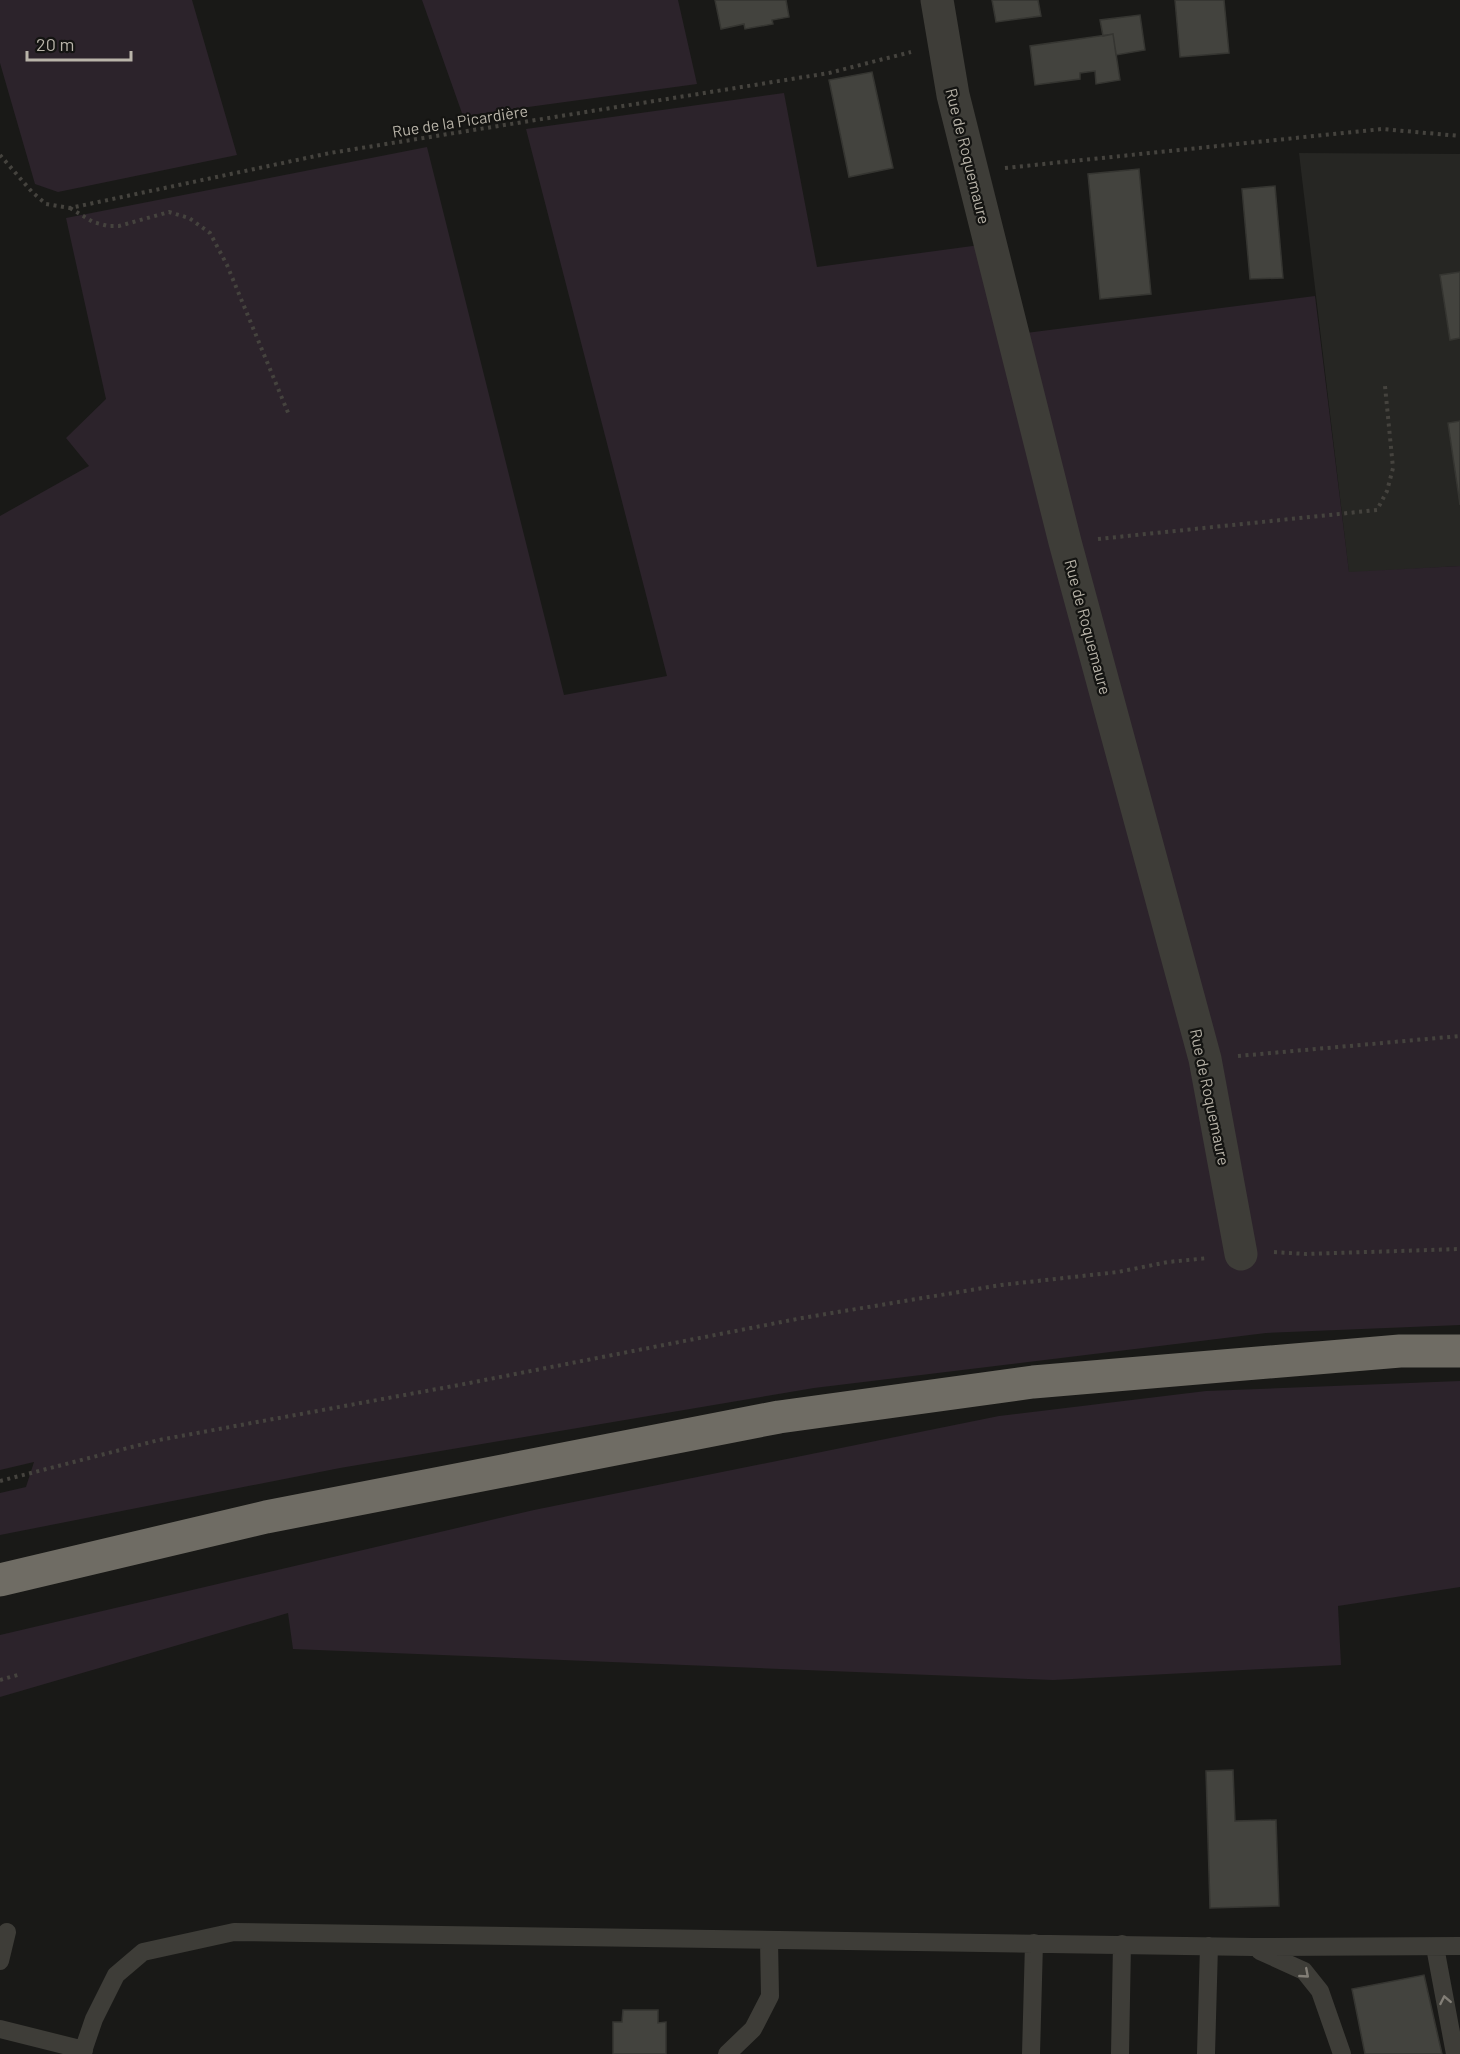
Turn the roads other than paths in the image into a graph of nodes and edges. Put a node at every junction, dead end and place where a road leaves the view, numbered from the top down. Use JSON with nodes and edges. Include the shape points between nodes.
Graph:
{"nodes":[{"id":1,"x":937,"y":0,"type":"edge"},
{"id":2,"x":1241,"y":1254,"type":"road end"},
{"id":3,"x":1460,"y":1351,"type":"edge"},
{"id":4,"x":209,"y":1531,"type":"junction"},
{"id":5,"x":0,"y":1580,"type":"edge"},
{"id":6,"x":0,"y":1595,"type":"edge"},
{"id":7,"x":8,"y":1932,"type":"dead end"},
{"id":8,"x":769,"y":1940,"type":"junction"},
{"id":9,"x":1034,"y":1943,"type":"junction"},
{"id":10,"x":1122,"y":1944,"type":"junction"},
{"id":11,"x":1209,"y":1946,"type":"junction"},
{"id":12,"x":1460,"y":1946,"type":"edge"},
{"id":13,"x":1253,"y":1947,"type":"junction"},
{"id":14,"x":1435,"y":1947,"type":"junction"},
{"id":15,"x":0,"y":1961,"type":"edge"},
{"id":16,"x":0,"y":2029,"type":"edge"},
{"id":17,"x":83,"y":2052,"type":"edge"},
{"id":18,"x":727,"y":2054,"type":"edge"},
{"id":19,"x":1031,"y":2054,"type":"edge"},
{"id":20,"x":1120,"y":2054,"type":"edge"},
{"id":21,"x":1206,"y":2054,"type":"edge"},
{"id":22,"x":1342,"y":2054,"type":"edge"},
{"id":23,"x":1455,"y":2054,"type":"edge"}],
"edges":[{"from":1,"to":2,"type":"street","name":"Rue de Roquemaure","via":[[952,95],[971,171],[1065,542],[1205,1059]]},
{"from":3,"to":4,"type":"highway","via":[[1400,1352],[1033,1382],[778,1417]]},
{"from":4,"to":5,"type":"highway"},
{"from":4,"to":6,"type":"highway"},
{"from":7,"to":15,"type":"lane"},
{"from":8,"to":9,"type":"lane"},
{"from":8,"to":17,"type":"lane","via":[[234,1932],[143,1952],[116,1975]]},
{"from":8,"to":18,"type":"lane","via":[[770,1996],[753,2029]]},
{"from":9,"to":10,"type":"lane"},
{"from":9,"to":19,"type":"lane"},
{"from":10,"to":11,"type":"lane"},
{"from":10,"to":20,"type":"lane"},
{"from":11,"to":13,"type":"lane"},
{"from":11,"to":21,"type":"lane"},
{"from":12,"to":14,"type":"lane"},
{"from":13,"to":14,"type":"lane"},
{"from":13,"to":22,"type":"lane","one_way":true,"via":[[1304,1971],[1320,1991]]},
{"from":23,"to":14,"type":"lane","one_way":true},
{"from":16,"to":17,"type":"lane"}]}
